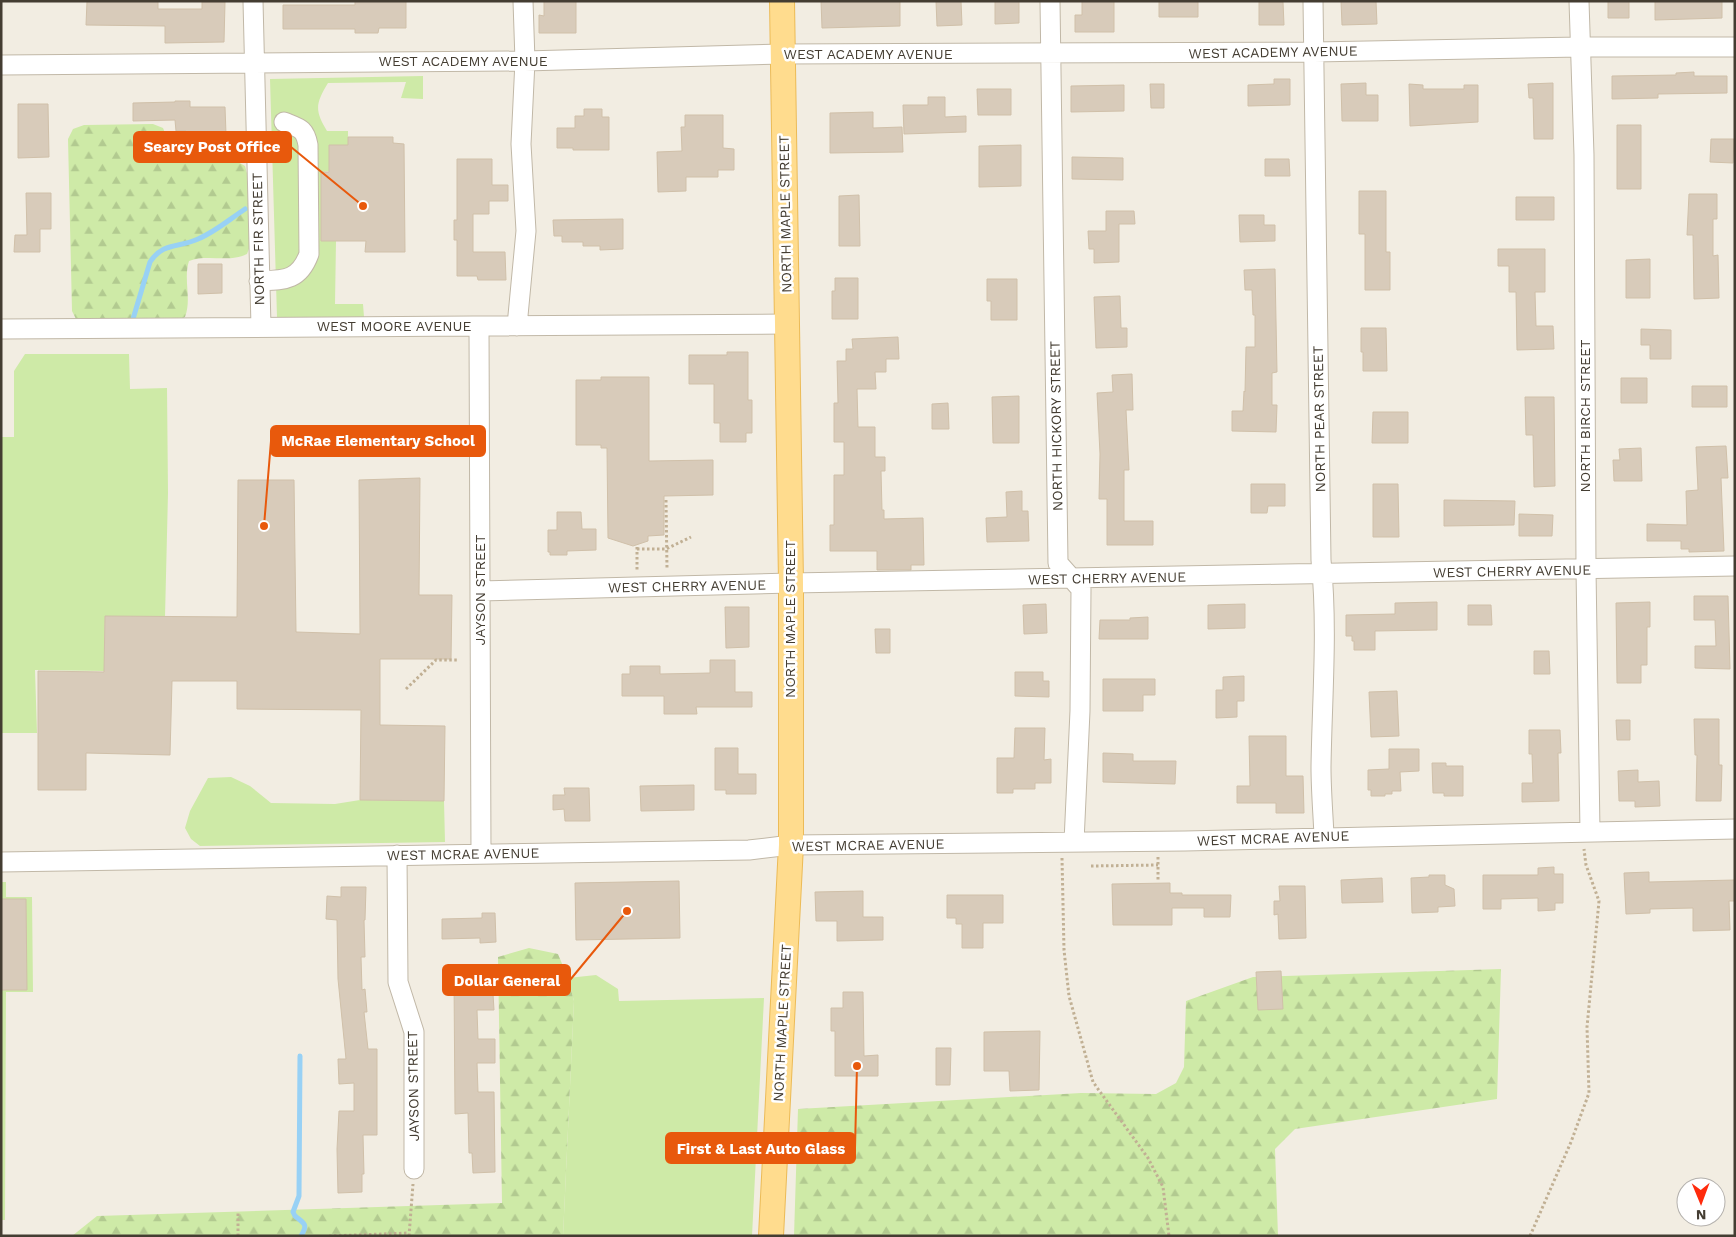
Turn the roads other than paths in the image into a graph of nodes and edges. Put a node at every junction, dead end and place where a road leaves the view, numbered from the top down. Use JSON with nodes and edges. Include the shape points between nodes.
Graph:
{"nodes":[{"id":1,"x":254,"y":1,"type":"edge"},
{"id":2,"x":523,"y":1,"type":"edge"},
{"id":3,"x":782,"y":1,"type":"edge"},
{"id":4,"x":1050,"y":1,"type":"edge"},
{"id":5,"x":1313,"y":1,"type":"edge"},
{"id":6,"x":1579,"y":1,"type":"edge"},
{"id":7,"x":1580,"y":47,"type":"junction"},
{"id":8,"x":1735,"y":47,"type":"edge"},
{"id":9,"x":1314,"y":52,"type":"junction"},
{"id":10,"x":783,"y":54,"type":"junction"},
{"id":11,"x":1051,"y":54,"type":"junction"},
{"id":12,"x":525,"y":61,"type":"junction"},
{"id":13,"x":255,"y":63,"type":"junction"},
{"id":14,"x":1,"y":65,"type":"edge"},
{"id":15,"x":284,"y":122,"type":"dead end"},
{"id":16,"x":259,"y":282,"type":"junction"},
{"id":17,"x":786,"y":324,"type":"junction"},
{"id":18,"x":479,"y":326,"type":"junction"},
{"id":19,"x":517,"y":326,"type":"junction"},
{"id":20,"x":261,"y":327,"type":"junction"},
{"id":21,"x":1,"y":329,"type":"edge"},
{"id":22,"x":1735,"y":566,"type":"edge"},
{"id":23,"x":1586,"y":569,"type":"junction"},
{"id":24,"x":1322,"y":574,"type":"junction"},
{"id":25,"x":1071,"y":578,"type":"junction"},
{"id":26,"x":791,"y":583,"type":"junction"},
{"id":27,"x":480,"y":591,"type":"junction"},
{"id":28,"x":1735,"y":829,"type":"edge"},
{"id":29,"x":1587,"y":832,"type":"junction"},
{"id":30,"x":1324,"y":836,"type":"junction"},
{"id":31,"x":1068,"y":842,"type":"junction"},
{"id":32,"x":791,"y":846,"type":"junction"},
{"id":33,"x":481,"y":854,"type":"junction"},
{"id":34,"x":397,"y":856,"type":"junction"},
{"id":35,"x":1,"y":862,"type":"edge"},
{"id":36,"x":414,"y":1169,"type":"road end"},
{"id":37,"x":771,"y":1236,"type":"edge"}],
"edges":[{"from":1,"to":13,"type":"street","name":"NORTH FIR STREET"},
{"from":2,"to":12,"type":"street"},
{"from":3,"to":10,"type":"main road","name":"NORTH MAPLE STREET"},
{"from":4,"to":11,"type":"street","name":"NORTH HICKORY STREET"},
{"from":5,"to":9,"type":"street","name":"NORTH PEAR STREET"},
{"from":6,"to":7,"type":"street","name":"NORTH BIRCH STREET"},
{"from":7,"to":8,"type":"street","name":"WEST ACADEMY AVENUE"},
{"from":7,"to":9,"type":"street","name":"WEST ACADEMY AVENUE"},
{"from":7,"to":23,"type":"street","name":"NORTH BIRCH STREET","via":[[1584,155]]},
{"from":9,"to":11,"type":"street","name":"WEST ACADEMY AVENUE"},
{"from":9,"to":24,"type":"street","name":"NORTH PEAR STREET"},
{"from":10,"to":11,"type":"street","name":"WEST ACADEMY AVENUE"},
{"from":10,"to":12,"type":"street","name":"WEST ACADEMY AVENUE"},
{"from":10,"to":17,"type":"main road","name":"NORTH MAPLE STREET"},
{"from":11,"to":25,"type":"street","name":"NORTH HICKORY STREET","via":[[1058,563]]},
{"from":12,"to":13,"type":"street","name":"WEST ACADEMY AVENUE"},
{"from":12,"to":19,"type":"street","via":[[521,144],[526,230]]},
{"from":13,"to":14,"type":"street","name":"WEST ACADEMY AVENUE"},
{"from":13,"to":16,"type":"street","name":"NORTH FIR STREET"},
{"from":15,"to":16,"type":"street","via":[[306,134],[309,254],[306,263],[286,280]]},
{"from":16,"to":20,"type":"street","name":"NORTH FIR STREET"},
{"from":17,"to":19,"type":"street","name":"WEST MOORE AVENUE"},
{"from":17,"to":26,"type":"main road","name":"NORTH MAPLE STREET"},
{"from":18,"to":19,"type":"street","name":"WEST MOORE AVENUE"},
{"from":18,"to":20,"type":"street","name":"WEST MOORE AVENUE"},
{"from":18,"to":27,"type":"street","name":"JAYSON STREET"},
{"from":20,"to":21,"type":"street","name":"WEST MOORE AVENUE"},
{"from":22,"to":23,"type":"street","name":"WEST CHERRY AVENUE"},
{"from":23,"to":24,"type":"street","name":"WEST CHERRY AVENUE"},
{"from":23,"to":29,"type":"street","name":"NORTH BIRCH STREET"},
{"from":24,"to":25,"type":"street","name":"WEST CHERRY AVENUE"},
{"from":24,"to":30,"type":"street","name":"NORTH PEAR STREET"},
{"from":25,"to":26,"type":"street","name":"WEST CHERRY AVENUE"},
{"from":25,"to":31,"type":"street","name":"NORTH HICKORY STREET","via":[[1081,589],[1080,711]]},
{"from":26,"to":27,"type":"street","name":"WEST CHERRY AVENUE"},
{"from":26,"to":32,"type":"main road","name":"NORTH MAPLE STREET"},
{"from":27,"to":33,"type":"street","name":"JAYSON STREET"},
{"from":28,"to":29,"type":"street","name":"WEST MCRAE AVENUE"},
{"from":29,"to":30,"type":"street","name":"WEST MCRAE AVENUE"},
{"from":30,"to":31,"type":"street","name":"WEST MCRAE AVENUE"},
{"from":31,"to":32,"type":"street","name":"WEST MCRAE AVENUE"},
{"from":32,"to":33,"type":"street","name":"WEST MCRAE AVENUE","via":[[749,850]]},
{"from":32,"to":37,"type":"main road","name":"NORTH MAPLE STREET"},
{"from":33,"to":34,"type":"street","name":"WEST MCRAE AVENUE"},
{"from":34,"to":35,"type":"street","name":"WEST MCRAE AVENUE"},
{"from":34,"to":36,"type":"street","name":"JAYSON STREET","via":[[398,982],[414,1032]]}]}
